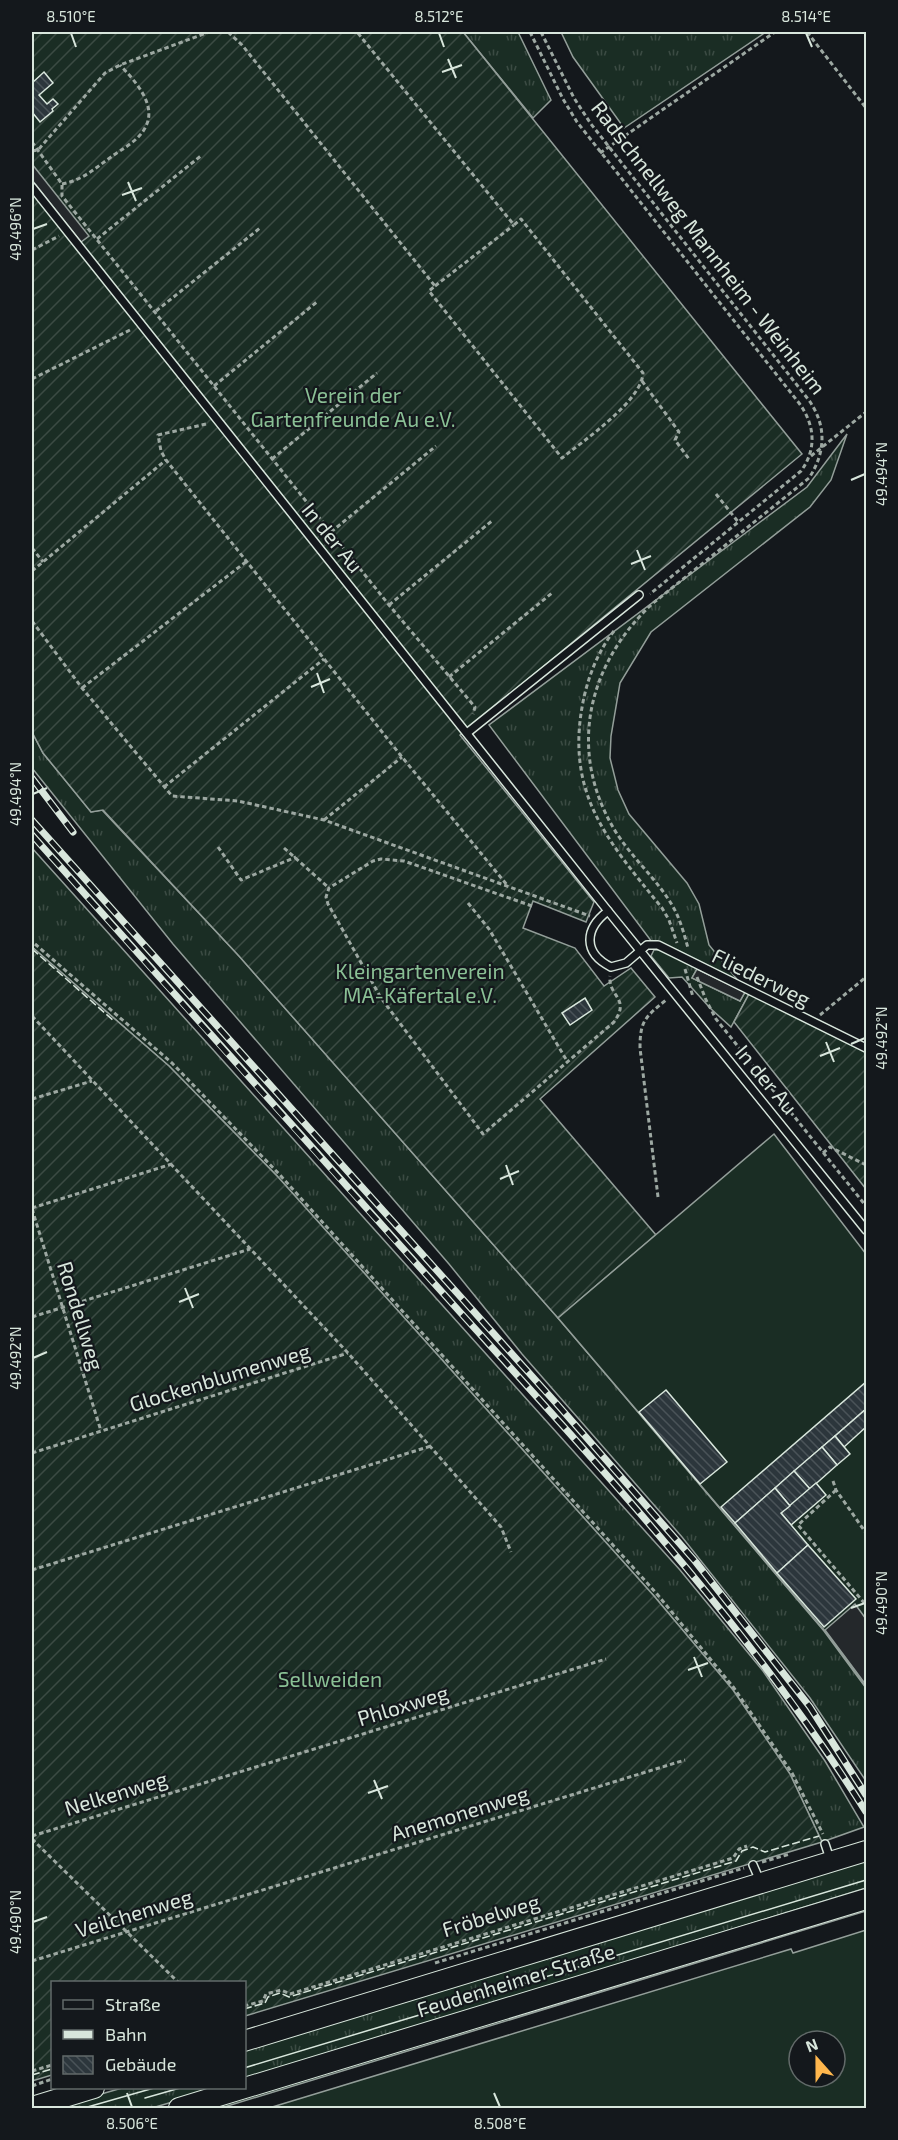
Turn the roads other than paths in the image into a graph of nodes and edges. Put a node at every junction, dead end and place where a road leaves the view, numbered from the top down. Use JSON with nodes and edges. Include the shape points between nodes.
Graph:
{"nodes":[{"id":1,"x":32,"y":187,"type":"edge"},
{"id":2,"x":641,"y":597,"type":"road end"},
{"id":3,"x":467,"y":733,"type":"junction"},
{"id":4,"x":608,"y":911,"type":"junction"},
{"id":5,"x":641,"y":950,"type":"junction"},
{"id":6,"x":867,"y":1048,"type":"edge"},
{"id":7,"x":867,"y":1230,"type":"edge"},
{"id":8,"x":867,"y":1851,"type":"edge"},
{"id":9,"x":867,"y":1899,"type":"edge"},
{"id":10,"x":246,"y":2040,"type":"edge"},
{"id":11,"x":91,"y":2089,"type":"edge"},
{"id":12,"x":245,"y":2089,"type":"edge"},
{"id":13,"x":246,"y":2089,"type":"edge"},
{"id":14,"x":32,"y":2107,"type":"edge"},
{"id":15,"x":179,"y":2109,"type":"edge"}],
"edges":[{"from":1,"to":3,"type":"lane","name":"In der Au"},
{"from":2,"to":3,"type":"lane"},
{"from":3,"to":4,"type":"lane","name":"In der Au"},
{"from":4,"to":5,"type":"lane","name":"In der Au"},
{"from":4,"to":5,"type":"lane","via":[[591,930],[590,947],[598,961],[611,967],[626,963]]},
{"from":5,"to":6,"type":"lane","name":"Fliederweg","via":[[647,945],[658,945]]},
{"from":5,"to":7,"type":"lane","name":"In der Au"},
{"from":8,"to":10,"type":"main road","name":"Feudenheimer Straße","via":[[828,1853],[757,1874]]},
{"from":9,"to":13,"type":"main road","name":"Feudenheimer Straße"},
{"from":11,"to":14,"type":"main road"},
{"from":12,"to":15,"type":"main road","name":"Feudenheimer Straße"}]}
